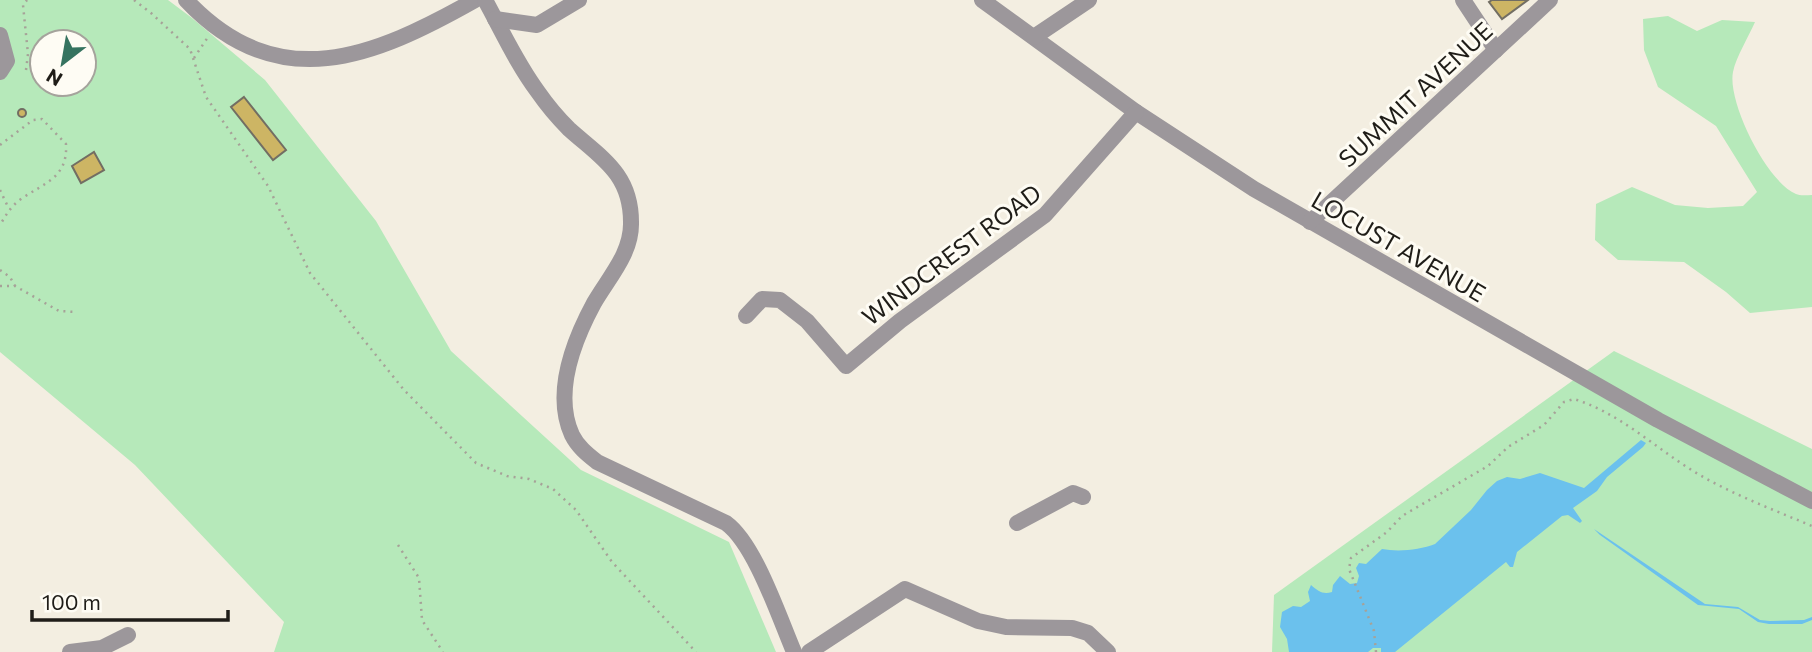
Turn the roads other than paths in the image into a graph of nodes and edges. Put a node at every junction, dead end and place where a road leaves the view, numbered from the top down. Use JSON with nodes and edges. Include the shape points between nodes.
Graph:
{"nodes":[{"id":1,"x":186,"y":0,"type":"edge"},
{"id":2,"x":475,"y":0,"type":"edge"},
{"id":3,"x":485,"y":0,"type":"edge"},
{"id":4,"x":579,"y":0,"type":"edge"},
{"id":5,"x":982,"y":0,"type":"edge"},
{"id":6,"x":1089,"y":0,"type":"edge"},
{"id":7,"x":1463,"y":0,"type":"edge"},
{"id":8,"x":1550,"y":0,"type":"edge"},
{"id":9,"x":495,"y":19,"type":"junction"},
{"id":10,"x":0,"y":35,"type":"edge"},
{"id":11,"x":1034,"y":37,"type":"junction"},
{"id":12,"x":1496,"y":50,"type":"junction"},
{"id":13,"x":0,"y":72,"type":"edge"},
{"id":14,"x":1136,"y":112,"type":"junction"},
{"id":15,"x":1310,"y":222,"type":"junction"},
{"id":16,"x":746,"y":316,"type":"dead end"},
{"id":17,"x":1083,"y":497,"type":"dead end"},
{"id":18,"x":1812,"y":501,"type":"edge"},
{"id":19,"x":1017,"y":523,"type":"dead end"},
{"id":20,"x":128,"y":635,"type":"dead end"},
{"id":21,"x":70,"y":652,"type":"edge"},
{"id":22,"x":794,"y":652,"type":"edge"},
{"id":23,"x":809,"y":652,"type":"edge"},
{"id":24,"x":1108,"y":652,"type":"edge"}],
"edges":[{"from":1,"to":2,"type":"street","via":[[214,27],[254,50],[313,60],[371,49],[426,28]]},
{"from":3,"to":9,"type":"street"},
{"from":4,"to":9,"type":"street","via":[[537,25]]},
{"from":5,"to":11,"type":"street","name":"LOCUST AVENUE"},
{"from":6,"to":11,"type":"street"},
{"from":7,"to":12,"type":"street"},
{"from":8,"to":12,"type":"street","name":"SUMMIT AVENUE"},
{"from":9,"to":22,"type":"street","via":[[539,94],[567,127],[611,164],[630,206],[630,241],[578,335],[569,365],[565,385],[572,435],[597,462],[734,529],[748,548]]},
{"from":10,"to":13,"type":"street","via":[[7,61]]},
{"from":11,"to":14,"type":"street","name":"LOCUST AVENUE"},
{"from":12,"to":15,"type":"street","name":"SUMMIT AVENUE"},
{"from":14,"to":15,"type":"street","name":"LOCUST AVENUE"},
{"from":14,"to":16,"type":"street","name":"WINDCREST ROAD","via":[[1045,215],[846,366],[807,321],[779,300],[762,299]]},
{"from":15,"to":18,"type":"street","name":"LOCUST AVENUE","via":[[1658,420]]},
{"from":17,"to":19,"type":"street","via":[[1073,493]]},
{"from":20,"to":21,"type":"street","via":[[102,648]]},
{"from":23,"to":24,"type":"street","via":[[905,589],[978,621],[1006,627],[1072,628],[1088,633]]}]}
